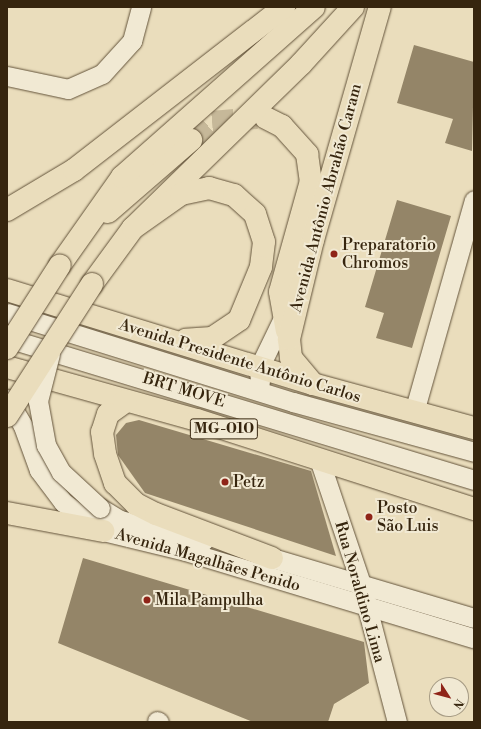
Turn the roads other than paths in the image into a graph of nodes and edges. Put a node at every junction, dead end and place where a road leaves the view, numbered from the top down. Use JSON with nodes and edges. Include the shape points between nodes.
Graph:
{"nodes":[{"id":1,"x":142,"y":7,"type":"edge"},
{"id":2,"x":284,"y":7,"type":"edge"},
{"id":3,"x":314,"y":7,"type":"edge"},
{"id":4,"x":353,"y":7,"type":"edge"},
{"id":5,"x":380,"y":7,"type":"edge"},
{"id":6,"x":7,"y":76,"type":"edge"},
{"id":7,"x":266,"y":118,"type":"tunnel mouth"},
{"id":8,"x":191,"y":140,"type":"tunnel mouth"},
{"id":9,"x":473,"y":209,"type":"edge"},
{"id":10,"x":7,"y":210,"type":"edge"},
{"id":11,"x":133,"y":228,"type":"junction"},
{"id":12,"x":78,"y":238,"type":"junction"},
{"id":13,"x":7,"y":290,"type":"edge"},
{"id":14,"x":299,"y":293,"type":"junction"},
{"id":15,"x":7,"y":313,"type":"edge"},
{"id":16,"x":283,"y":314,"type":"junction"},
{"id":17,"x":7,"y":338,"type":"edge"},
{"id":18,"x":289,"y":339,"type":"junction"},
{"id":19,"x":180,"y":341,"type":"junction"},
{"id":20,"x":52,"y":345,"type":"junction"},
{"id":21,"x":7,"y":348,"type":"edge"},
{"id":22,"x":7,"y":367,"type":"edge"},
{"id":23,"x":259,"y":368,"type":"junction"},
{"id":24,"x":313,"y":384,"type":"junction"},
{"id":25,"x":263,"y":392,"type":"junction"},
{"id":26,"x":7,"y":399,"type":"edge"},
{"id":27,"x":126,"y":401,"type":"junction"},
{"id":28,"x":414,"y":412,"type":"junction"},
{"id":29,"x":7,"y":416,"type":"edge"},
{"id":30,"x":474,"y":428,"type":"edge"},
{"id":31,"x":474,"y":452,"type":"edge"},
{"id":32,"x":320,"y":462,"type":"junction"},
{"id":33,"x":474,"y":480,"type":"edge"},
{"id":34,"x":474,"y":509,"type":"edge"},
{"id":35,"x":7,"y":514,"type":"edge"},
{"id":36,"x":103,"y":531,"type":"junction"},
{"id":37,"x":272,"y":558,"type":"junction"},
{"id":38,"x":361,"y":584,"type":"junction"},
{"id":39,"x":366,"y":606,"type":"junction"},
{"id":40,"x":474,"y":618,"type":"edge"},
{"id":41,"x":474,"y":638,"type":"edge"},
{"id":42,"x":397,"y":722,"type":"edge"}],
"edges":[{"from":1,"to":6,"type":"street","via":[[132,40],[102,74],[68,89]]},
{"from":2,"to":10,"type":"main road","via":[[74,170]]},
{"from":3,"to":12,"type":"main road","via":[[122,177]]},
{"from":4,"to":11,"type":"main road","via":[[301,64]]},
{"from":5,"to":14,"type":"main road","name":"Avenida Antônio Abrahão Caram"},
{"from":7,"to":16,"type":"main road","via":[[282,126],[307,154],[311,182],[280,292]]},
{"from":8,"to":12,"type":"main road"},
{"from":9,"to":28,"type":"street"},
{"from":11,"to":19,"type":"main road","via":[[181,194],[209,188],[234,195],[255,214],[264,242],[261,267],[239,320],[212,338]]},
{"from":11,"to":20,"type":"main road","bridge":true},
{"from":12,"to":21,"type":"main road","bridge":true},
{"from":13,"to":19,"type":"main road","name":"Avenida Presidente Antônio Carlos"},
{"from":14,"to":16,"type":"street"},
{"from":14,"to":18,"type":"main road","name":"Avenida Antônio Abrahão Caram"},
{"from":15,"to":25,"type":"street","name":"BRT MOVE"},
{"from":16,"to":18,"type":"main road"},
{"from":16,"to":23,"type":"street"},
{"from":17,"to":33,"type":"street","name":"BRT MOVE"},
{"from":18,"to":24,"type":"main road","name":"Avenida Antônio Abrahão Caram","via":[[291,358]]},
{"from":19,"to":23,"type":"main road","name":"Avenida Presidente Antônio Carlos"},
{"from":20,"to":29,"type":"main road","bridge":true},
{"from":20,"to":37,"type":"street","name":"Avenida Magalhães Penido","bridge":true,"via":[[38,401],[46,446],[61,472],[100,508],[120,520]]},
{"from":22,"to":27,"type":"main road","number":"MG-010"},
{"from":23,"to":24,"type":"main road","name":"Avenida Presidente Antônio Carlos"},
{"from":23,"to":25,"type":"street"},
{"from":24,"to":28,"type":"main road","name":"Avenida Presidente Antônio Carlos"},
{"from":25,"to":31,"type":"street","name":"BRT MOVE"},
{"from":26,"to":36,"type":"street","name":"Avenida Magalhães Penido","via":[[23,426],[39,470],[63,502]]},
{"from":27,"to":32,"type":"main road","number":"MG-010","via":[[197,420]]},
{"from":27,"to":37,"type":"main road","via":[[108,414],[102,432],[115,483],[136,504],[156,514]]},
{"from":28,"to":30,"type":"main road","name":"Avenida Presidente Antônio Carlos"},
{"from":32,"to":34,"type":"main road","number":"MG-010"},
{"from":32,"to":38,"type":"street","name":"Rua Noraldino Lima"},
{"from":35,"to":36,"type":"main road"},
{"from":36,"to":39,"type":"street","name":"Avenida Magalhães Penido","via":[[185,551]]},
{"from":37,"to":38,"type":"street","name":"Avenida Magalhães Penido"},
{"from":38,"to":39,"type":"street","name":"Rua Noraldino Lima"},
{"from":38,"to":40,"type":"street","name":"Avenida Magalhães Penido"},
{"from":39,"to":41,"type":"street","name":"Avenida Magalhães Penido"},
{"from":39,"to":42,"type":"street","name":"Rua Noraldino Lima"}]}
